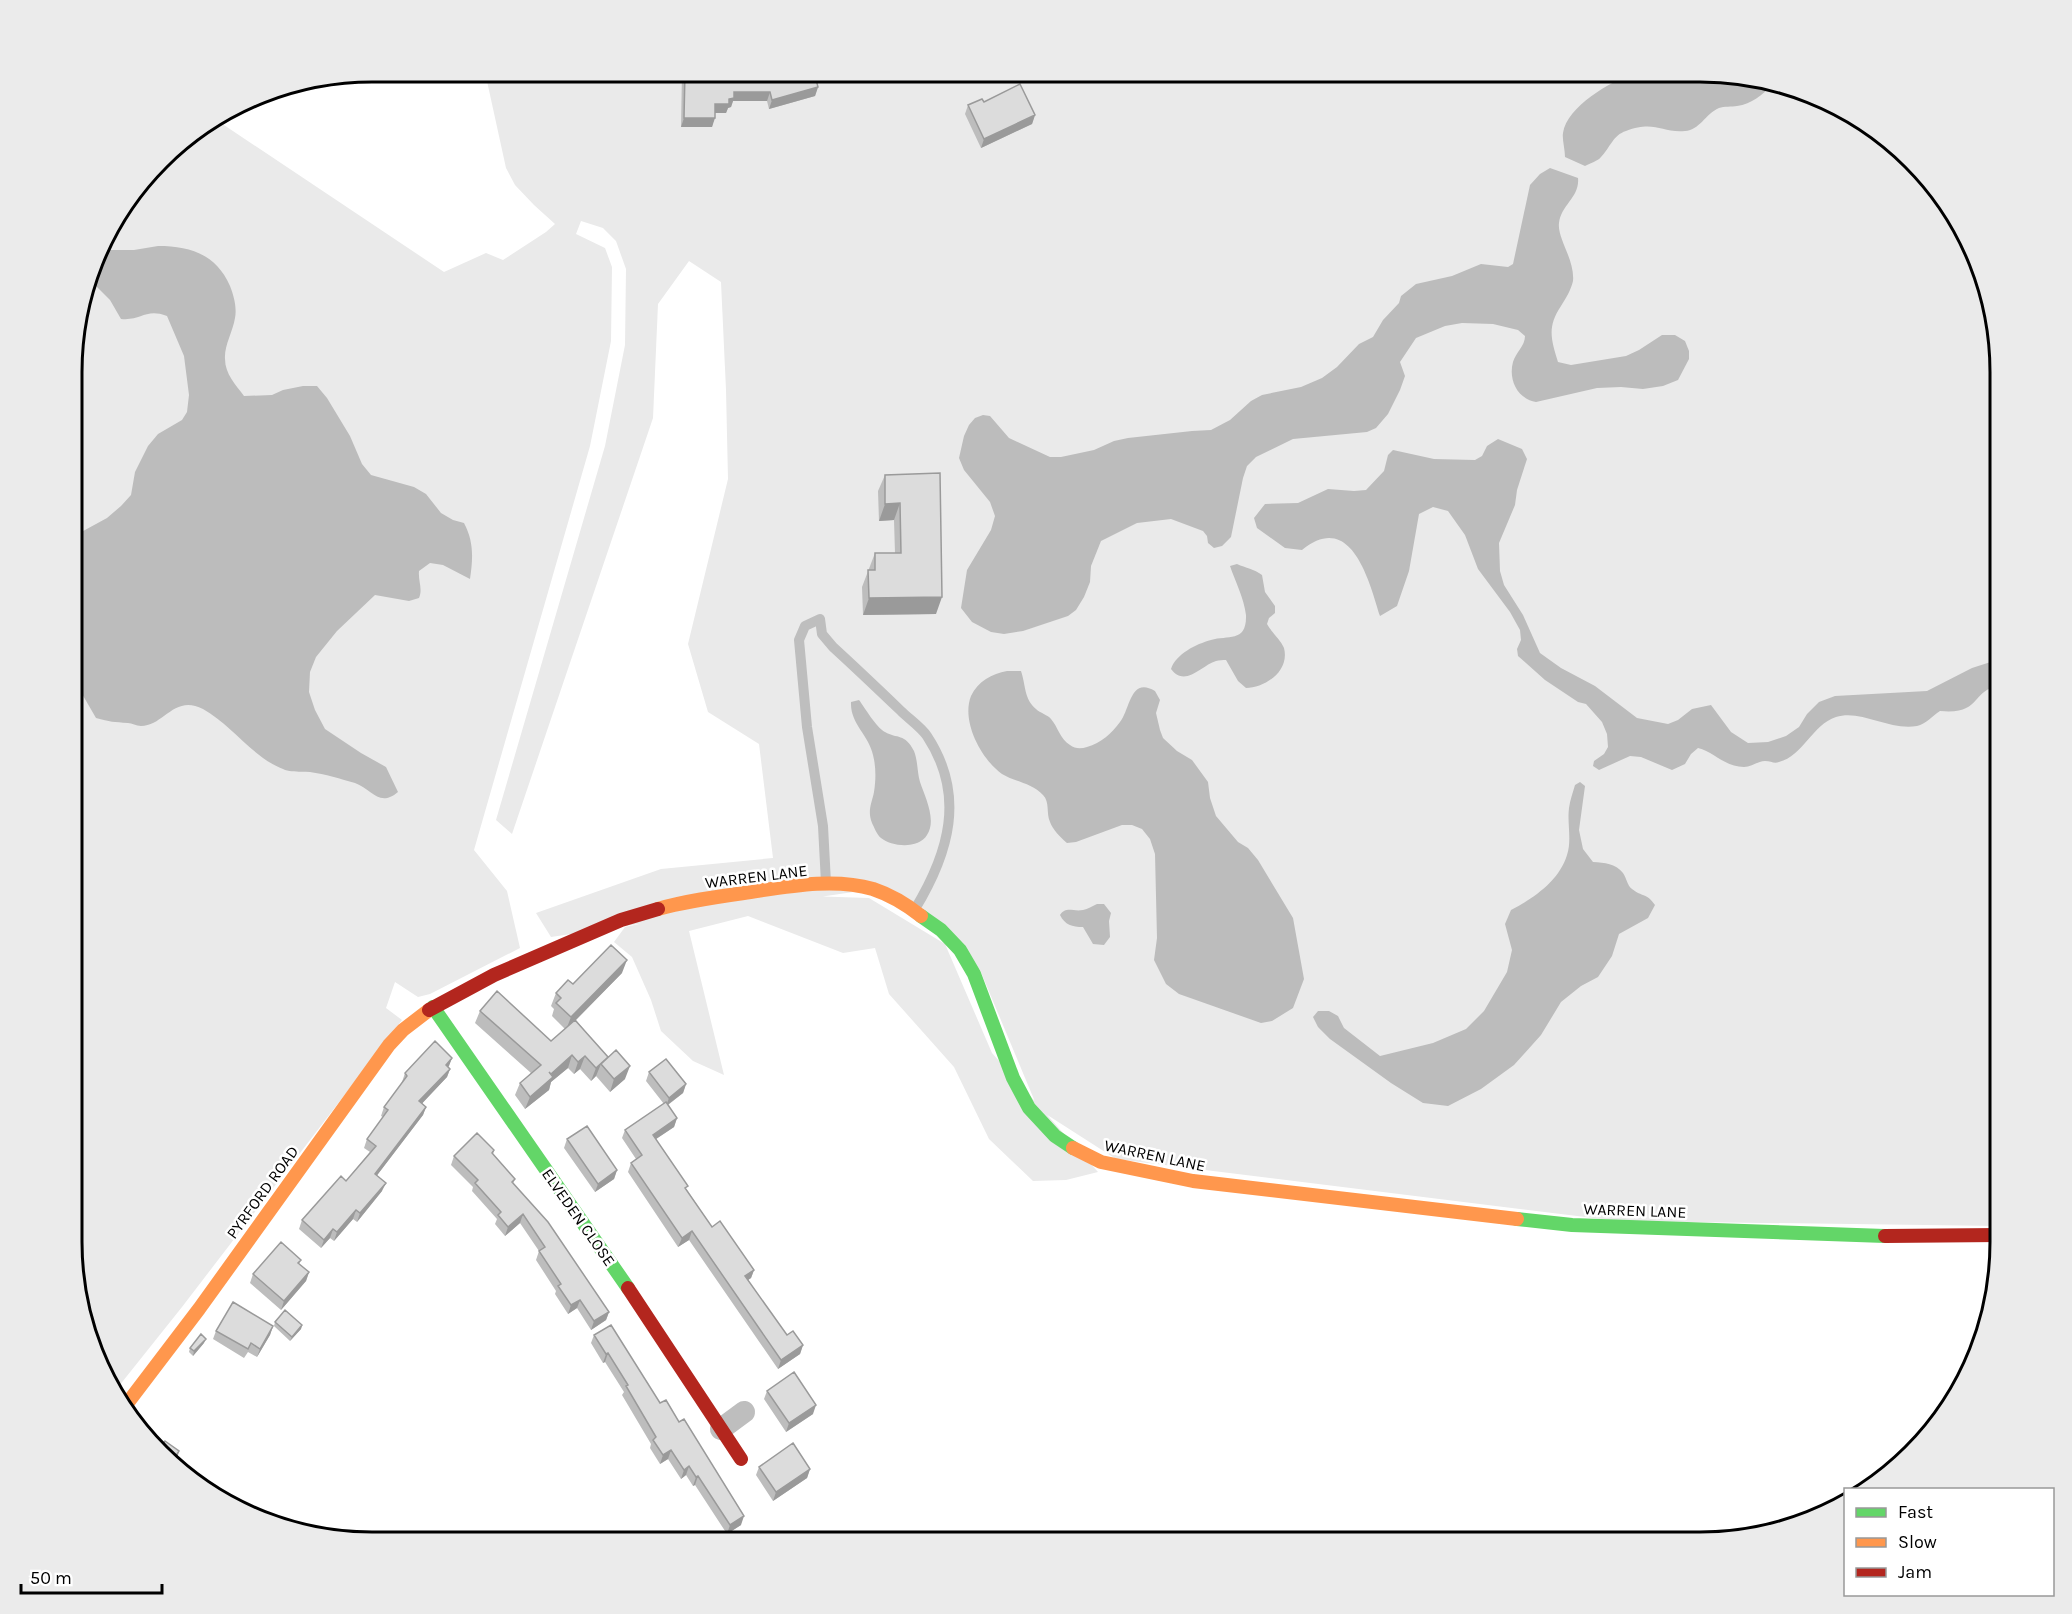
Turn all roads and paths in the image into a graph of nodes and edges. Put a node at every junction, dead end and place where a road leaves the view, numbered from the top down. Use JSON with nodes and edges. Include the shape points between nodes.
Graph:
{"nodes":[{"id":1,"x":826,"y":885,"type":"junction"},
{"id":2,"x":915,"y":910,"type":"junction"},
{"id":3,"x":433,"y":1007,"type":"junction"},
{"id":4,"x":1990,"y":1234,"type":"edge"},
{"id":5,"x":129,"y":1400,"type":"edge"},
{"id":6,"x":744,"y":1412,"type":"dead end"},
{"id":7,"x":721,"y":1429,"type":"junction"},
{"id":8,"x":741,"y":1459,"type":"dead end"}],
"edges":[{"from":1,"to":2,"type":"street","name":"WARREN LANE","via":[[872,889]]},
{"from":1,"to":2,"type":"lane","via":[[824,826],[807,727],[799,640],[805,626],[820,619],[822,634],[926,735],[943,767],[951,797],[948,833]]},
{"from":1,"to":3,"type":"street","name":"WARREN LANE","via":[[794,886],[651,910],[558,946]]},
{"from":2,"to":4,"type":"street","name":"WARREN LANE","via":[[960,950],[974,974],[1013,1078],[1029,1108],[1055,1136],[1101,1162],[1258,1190],[1572,1225],[1876,1236]]},
{"from":3,"to":5,"type":"street","name":"PYRFORD ROAD","via":[[389,1045]]},
{"from":3,"to":7,"type":"street","name":"ELVEDEN CLOSE","via":[[604,1251]]},
{"from":6,"to":7,"type":"street"},
{"from":7,"to":8,"type":"street","name":"ELVEDEN CLOSE"}]}
